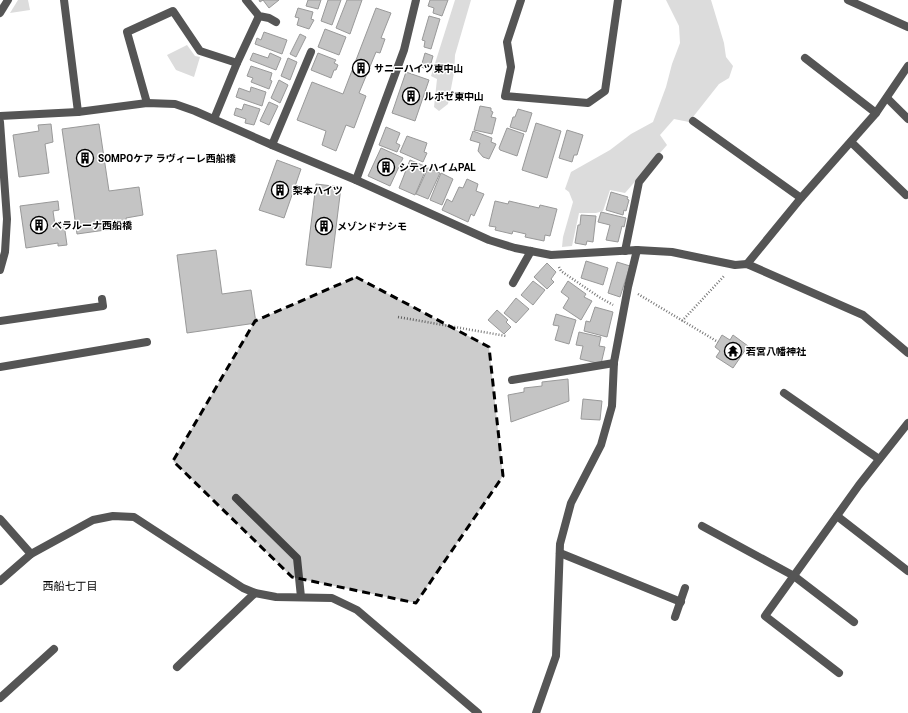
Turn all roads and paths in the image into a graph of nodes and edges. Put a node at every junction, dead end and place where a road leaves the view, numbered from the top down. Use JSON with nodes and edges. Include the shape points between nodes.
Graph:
{"nodes":[{"id":1,"x":8,"y":0,"type":"edge"},
{"id":2,"x":64,"y":0,"type":"edge"},
{"id":3,"x":246,"y":0,"type":"edge"},
{"id":4,"x":416,"y":0,"type":"edge"},
{"id":5,"x":521,"y":0,"type":"edge"},
{"id":6,"x":618,"y":0,"type":"edge"},
{"id":7,"x":848,"y":0,"type":"edge"},
{"id":8,"x":0,"y":13,"type":"edge"},
{"id":9,"x":259,"y":16,"type":"junction"},
{"id":10,"x":276,"y":22,"type":"dead end"},
{"id":11,"x":908,"y":27,"type":"edge"},
{"id":12,"x":311,"y":52,"type":"dead end"},
{"id":13,"x":805,"y":58,"type":"dead end"},
{"id":14,"x":237,"y":63,"type":"junction"},
{"id":15,"x":908,"y":66,"type":"edge"},
{"id":16,"x":887,"y":98,"type":"junction"},
{"id":17,"x":147,"y":103,"type":"junction"},
{"id":18,"x":78,"y":112,"type":"junction"},
{"id":19,"x":876,"y":113,"type":"junction"},
{"id":20,"x":0,"y":116,"type":"edge"},
{"id":21,"x":214,"y":119,"type":"junction"},
{"id":22,"x":908,"y":119,"type":"edge"},
{"id":23,"x":693,"y":121,"type":"dead end"},
{"id":24,"x":0,"y":122,"type":"edge"},
{"id":25,"x":850,"y":142,"type":"junction"},
{"id":26,"x":272,"y":145,"type":"junction"},
{"id":27,"x":659,"y":157,"type":"dead end"},
{"id":28,"x":356,"y":180,"type":"junction"},
{"id":29,"x":906,"y":195,"type":"dead end"},
{"id":30,"x":801,"y":198,"type":"junction"},
{"id":31,"x":3,"y":243,"type":"edge"},
{"id":32,"x":637,"y":250,"type":"junction"},
{"id":33,"x":531,"y":251,"type":"junction"},
{"id":34,"x":625,"y":251,"type":"junction"},
{"id":35,"x":551,"y":255,"type":"junction"},
{"id":36,"x":747,"y":264,"type":"junction"},
{"id":37,"x":735,"y":265,"type":"junction"},
{"id":38,"x":0,"y":270,"type":"edge"},
{"id":39,"x":513,"y":284,"type":"dead end"},
{"id":40,"x":628,"y":287,"type":"junction"},
{"id":41,"x":102,"y":298,"type":"dead end"},
{"id":42,"x":623,"y":310,"type":"junction"},
{"id":43,"x":398,"y":317,"type":"dead end"},
{"id":44,"x":0,"y":321,"type":"edge"},
{"id":45,"x":682,"y":321,"type":"junction"},
{"id":46,"x":506,"y":336,"type":"dead end"},
{"id":47,"x":147,"y":342,"type":"dead end"},
{"id":48,"x":718,"y":342,"type":"dead end"},
{"id":49,"x":908,"y":353,"type":"edge"},
{"id":50,"x":614,"y":363,"type":"junction"},
{"id":51,"x":0,"y":367,"type":"edge"},
{"id":52,"x":512,"y":380,"type":"dead end"},
{"id":53,"x":784,"y":393,"type":"dead end"},
{"id":54,"x":908,"y":423,"type":"edge"},
{"id":55,"x":879,"y":459,"type":"junction"},
{"id":56,"x":236,"y":498,"type":"dead end"},
{"id":57,"x":837,"y":516,"type":"junction"},
{"id":58,"x":0,"y":519,"type":"edge"},
{"id":59,"x":702,"y":526,"type":"dead end"},
{"id":60,"x":560,"y":553,"type":"junction"},
{"id":61,"x":31,"y":554,"type":"junction"},
{"id":62,"x":908,"y":572,"type":"edge"},
{"id":63,"x":794,"y":576,"type":"junction"},
{"id":64,"x":0,"y":581,"type":"edge"},
{"id":65,"x":685,"y":588,"type":"dead end"},
{"id":66,"x":255,"y":593,"type":"junction"},
{"id":67,"x":301,"y":597,"type":"junction"},
{"id":68,"x":681,"y":602,"type":"junction"},
{"id":69,"x":675,"y":617,"type":"dead end"},
{"id":70,"x":854,"y":622,"type":"dead end"},
{"id":71,"x":54,"y":649,"type":"dead end"},
{"id":72,"x":177,"y":667,"type":"dead end"},
{"id":73,"x":839,"y":673,"type":"dead end"},
{"id":74,"x":0,"y":698,"type":"edge"},
{"id":75,"x":478,"y":713,"type":"edge"},
{"id":76,"x":536,"y":713,"type":"edge"}],
"edges":[{"from":1,"to":8,"type":"street"},
{"from":2,"to":18,"type":"street"},
{"from":3,"to":9,"type":"street"},
{"from":4,"to":28,"type":"street","via":[[404,50]]},
{"from":5,"to":6,"type":"street","via":[[507,42],[511,67],[505,96],[588,103],[605,91]]},
{"from":7,"to":11,"type":"street"},
{"from":9,"to":10,"type":"street"},
{"from":9,"to":14,"type":"street"},
{"from":12,"to":26,"type":"street"},
{"from":13,"to":19,"type":"street"},
{"from":14,"to":17,"type":"street","via":[[200,51],[173,11],[127,32]]},
{"from":14,"to":21,"type":"street"},
{"from":15,"to":16,"type":"street"},
{"from":16,"to":19,"type":"street"},
{"from":16,"to":22,"type":"street"},
{"from":17,"to":18,"type":"street"},
{"from":17,"to":21,"type":"street","via":[[175,104]]},
{"from":18,"to":20,"type":"street"},
{"from":19,"to":25,"type":"street"},
{"from":21,"to":26,"type":"street"},
{"from":23,"to":30,"type":"street"},
{"from":24,"to":31,"type":"street","via":[[7,219]]},
{"from":25,"to":29,"type":"street"},
{"from":25,"to":30,"type":"street"},
{"from":26,"to":28,"type":"street"},
{"from":27,"to":34,"type":"street","via":[[639,182]]},
{"from":28,"to":33,"type":"street","via":[[489,240]]},
{"from":30,"to":36,"type":"street"},
{"from":31,"to":38,"type":"street","via":[[5,252]]},
{"from":32,"to":34,"type":"street"},
{"from":32,"to":37,"type":"street","via":[[672,252]]},
{"from":32,"to":40,"type":"street"},
{"from":33,"to":35,"type":"street"},
{"from":33,"to":39,"type":"street"},
{"from":34,"to":35,"type":"street"},
{"from":35,"to":42,"type":"path","via":[[561,271]]},
{"from":36,"to":37,"type":"street"},
{"from":36,"to":49,"type":"street","via":[[863,316]]},
{"from":37,"to":45,"type":"path"},
{"from":40,"to":42,"type":"street"},
{"from":40,"to":45,"type":"path"},
{"from":41,"to":44,"type":"street","via":[[103,306]]},
{"from":42,"to":50,"type":"street"},
{"from":43,"to":46,"type":"path"},
{"from":45,"to":48,"type":"path"},
{"from":47,"to":51,"type":"street"},
{"from":50,"to":52,"type":"street"},
{"from":50,"to":60,"type":"street","via":[[612,406],[601,445],[571,504]]},
{"from":53,"to":55,"type":"street"},
{"from":54,"to":55,"type":"street"},
{"from":55,"to":57,"type":"street"},
{"from":56,"to":67,"type":"street","via":[[297,558]]},
{"from":57,"to":62,"type":"street"},
{"from":57,"to":63,"type":"street"},
{"from":58,"to":61,"type":"street"},
{"from":59,"to":63,"type":"street"},
{"from":60,"to":68,"type":"street"},
{"from":60,"to":76,"type":"street","via":[[556,656]]},
{"from":61,"to":64,"type":"street"},
{"from":61,"to":66,"type":"street","via":[[94,520],[113,516],[134,517],[243,588]]},
{"from":63,"to":70,"type":"street"},
{"from":63,"to":73,"type":"street","via":[[765,616]]},
{"from":65,"to":68,"type":"street"},
{"from":66,"to":67,"type":"street","via":[[276,597]]},
{"from":66,"to":72,"type":"street"},
{"from":67,"to":75,"type":"street","via":[[332,598],[357,610]]},
{"from":68,"to":69,"type":"street"},
{"from":71,"to":74,"type":"street"}]}
